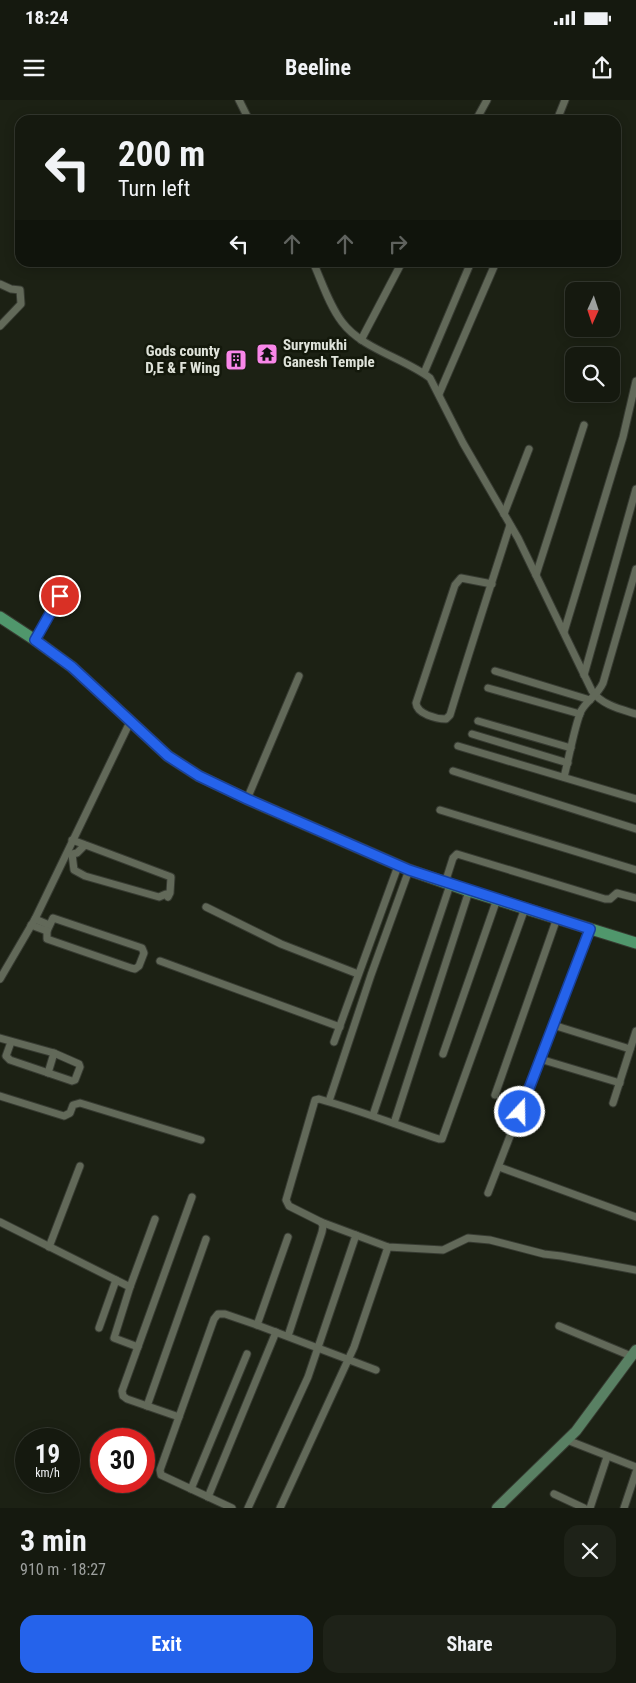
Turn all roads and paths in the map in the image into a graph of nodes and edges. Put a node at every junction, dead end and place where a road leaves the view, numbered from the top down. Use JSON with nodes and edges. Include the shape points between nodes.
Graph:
{"nodes":[{"id":1,"x":239,"y":100,"type":"edge"},
{"id":2,"x":487,"y":100,"type":"edge"},
{"id":3,"x":565,"y":100,"type":"edge"},
{"id":4,"x":246,"y":115,"type":"edge"},
{"id":5,"x":479,"y":115,"type":"edge"},
{"id":6,"x":559,"y":115,"type":"edge"},
{"id":7,"x":315,"y":267,"type":"edge"},
{"id":8,"x":399,"y":267,"type":"edge"},
{"id":9,"x":469,"y":267,"type":"edge"},
{"id":10,"x":494,"y":267,"type":"edge"},
{"id":11,"x":0,"y":284,"type":"edge"},
{"id":12,"x":0,"y":326,"type":"edge"},
{"id":13,"x":361,"y":340,"type":"junction"},
{"id":14,"x":424,"y":373,"type":"junction"},
{"id":15,"x":636,"y":380,"type":"edge"},
{"id":16,"x":439,"y":394,"type":"junction"},
{"id":17,"x":584,"y":426,"type":"dead end"},
{"id":18,"x":529,"y":449,"type":"dead end"},
{"id":19,"x":636,"y":489,"type":"edge"},
{"id":20,"x":504,"y":514,"type":"junction"},
{"id":21,"x":510,"y":525,"type":"junction"},
{"id":22,"x":636,"y":569,"type":"edge"},
{"id":23,"x":536,"y":575,"type":"junction"},
{"id":24,"x":68,"y":582,"type":"dead end"},
{"id":25,"x":492,"y":584,"type":"junction"},
{"id":26,"x":0,"y":617,"type":"edge"},
{"id":27,"x":564,"y":632,"type":"junction"},
{"id":28,"x":35,"y":640,"type":"junction"},
{"id":29,"x":495,"y":671,"type":"dead end"},
{"id":30,"x":584,"y":675,"type":"junction"},
{"id":31,"x":300,"y":676,"type":"dead end"},
{"id":32,"x":488,"y":688,"type":"dead end"},
{"id":33,"x":593,"y":698,"type":"junction"},
{"id":34,"x":580,"y":714,"type":"junction"},
{"id":35,"x":636,"y":714,"type":"edge"},
{"id":36,"x":478,"y":721,"type":"dead end"},
{"id":37,"x":130,"y":722,"type":"junction"},
{"id":38,"x":472,"y":734,"type":"dead end"},
{"id":39,"x":458,"y":746,"type":"dead end"},
{"id":40,"x":571,"y":748,"type":"junction"},
{"id":41,"x":568,"y":763,"type":"junction"},
{"id":42,"x":453,"y":771,"type":"dead end"},
{"id":43,"x":564,"y":777,"type":"junction"},
{"id":44,"x":247,"y":799,"type":"junction"},
{"id":45,"x":636,"y":799,"type":"edge"},
{"id":46,"x":440,"y":810,"type":"dead end"},
{"id":47,"x":636,"y":829,"type":"edge"},
{"id":48,"x":72,"y":840,"type":"junction"},
{"id":49,"x":85,"y":845,"type":"junction"},
{"id":50,"x":398,"y":866,"type":"junction"},
{"id":51,"x":409,"y":870,"type":"junction"},
{"id":52,"x":636,"y":870,"type":"edge"},
{"id":53,"x":448,"y":884,"type":"junction"},
{"id":54,"x":469,"y":891,"type":"junction"},
{"id":55,"x":636,"y":898,"type":"edge"},
{"id":56,"x":497,"y":899,"type":"junction"},
{"id":57,"x":206,"y":907,"type":"dead end"},
{"id":58,"x":525,"y":908,"type":"junction"},
{"id":59,"x":557,"y":918,"type":"junction"},
{"id":60,"x":33,"y":922,"type":"junction"},
{"id":61,"x":48,"y":928,"type":"junction"},
{"id":62,"x":590,"y":929,"type":"junction"},
{"id":63,"x":636,"y":943,"type":"edge"},
{"id":64,"x":160,"y":961,"type":"dead end"},
{"id":65,"x":358,"y":974,"type":"junction"},
{"id":66,"x":0,"y":979,"type":"edge"},
{"id":67,"x":553,"y":1025,"type":"junction"},
{"id":68,"x":340,"y":1027,"type":"junction"},
{"id":69,"x":636,"y":1031,"type":"edge"},
{"id":70,"x":0,"y":1038,"type":"edge"},
{"id":71,"x":11,"y":1042,"type":"junction"},
{"id":72,"x":334,"y":1042,"type":"dead end"},
{"id":73,"x":630,"y":1049,"type":"junction"},
{"id":74,"x":54,"y":1053,"type":"junction"},
{"id":75,"x":443,"y":1054,"type":"dead end"},
{"id":76,"x":540,"y":1059,"type":"junction"},
{"id":77,"x":48,"y":1073,"type":"junction"},
{"id":78,"x":620,"y":1082,"type":"junction"},
{"id":79,"x":495,"y":1095,"type":"dead end"},
{"id":80,"x":0,"y":1096,"type":"edge"},
{"id":81,"x":329,"y":1101,"type":"junction"},
{"id":82,"x":613,"y":1103,"type":"dead end"},
{"id":83,"x":373,"y":1115,"type":"junction"},
{"id":84,"x":394,"y":1123,"type":"junction"},
{"id":85,"x":201,"y":1140,"type":"dead end"},
{"id":86,"x":80,"y":1166,"type":"dead end"},
{"id":87,"x":499,"y":1167,"type":"junction"},
{"id":88,"x":488,"y":1193,"type":"dead end"},
{"id":89,"x":192,"y":1196,"type":"dead end"},
{"id":90,"x":636,"y":1217,"type":"edge"},
{"id":91,"x":155,"y":1220,"type":"dead end"},
{"id":92,"x":0,"y":1222,"type":"edge"},
{"id":93,"x":321,"y":1222,"type":"junction"},
{"id":94,"x":356,"y":1235,"type":"junction"},
{"id":95,"x":288,"y":1237,"type":"dead end"},
{"id":96,"x":206,"y":1238,"type":"dead end"},
{"id":97,"x":49,"y":1246,"type":"junction"},
{"id":98,"x":388,"y":1247,"type":"junction"},
{"id":99,"x":636,"y":1270,"type":"edge"},
{"id":100,"x":116,"y":1280,"type":"junction"},
{"id":101,"x":130,"y":1287,"type":"junction"},
{"id":102,"x":257,"y":1325,"type":"junction"},
{"id":103,"x":559,"y":1326,"type":"dead end"},
{"id":104,"x":99,"y":1328,"type":"dead end"},
{"id":105,"x":276,"y":1332,"type":"junction"},
{"id":106,"x":288,"y":1336,"type":"junction"},
{"id":107,"x":138,"y":1347,"type":"junction"},
{"id":108,"x":319,"y":1348,"type":"junction"},
{"id":109,"x":634,"y":1353,"type":"edge"},
{"id":110,"x":247,"y":1354,"type":"dead end"},
{"id":111,"x":348,"y":1359,"type":"junction"},
{"id":112,"x":376,"y":1370,"type":"dead end"},
{"id":113,"x":146,"y":1406,"type":"junction"},
{"id":114,"x":179,"y":1417,"type":"junction"},
{"id":115,"x":568,"y":1440,"type":"junction"},
{"id":116,"x":607,"y":1457,"type":"junction"},
{"id":117,"x":636,"y":1467,"type":"edge"},
{"id":118,"x":636,"y":1472,"type":"edge"},
{"id":119,"x":191,"y":1489,"type":"junction"},
{"id":120,"x":554,"y":1494,"type":"dead end"},
{"id":121,"x":208,"y":1497,"type":"junction"},
{"id":122,"x":232,"y":1508,"type":"edge"},
{"id":123,"x":248,"y":1508,"type":"edge"},
{"id":124,"x":280,"y":1508,"type":"edge"},
{"id":125,"x":497,"y":1508,"type":"edge"},
{"id":126,"x":584,"y":1508,"type":"edge"},
{"id":127,"x":590,"y":1508,"type":"edge"},
{"id":128,"x":624,"y":1508,"type":"edge"}],
"edges":[{"from":1,"to":4,"type":"street"},
{"from":2,"to":5,"type":"street"},
{"from":3,"to":6,"type":"street"},
{"from":7,"to":13,"type":"street","via":[[341,322]]},
{"from":8,"to":13,"type":"street"},
{"from":9,"to":14,"type":"street"},
{"from":10,"to":16,"type":"street"},
{"from":11,"to":12,"type":"street","via":[[20,290],[21,304]]},
{"from":13,"to":14,"type":"street"},
{"from":14,"to":16,"type":"street"},
{"from":15,"to":27,"type":"street","via":[[621,446]]},
{"from":16,"to":20,"type":"street"},
{"from":17,"to":23,"type":"street"},
{"from":18,"to":20,"type":"street"},
{"from":19,"to":30,"type":"street"},
{"from":20,"to":21,"type":"street"},
{"from":21,"to":23,"type":"street"},
{"from":21,"to":25,"type":"street"},
{"from":22,"to":33,"type":"street","via":[[603,683]]},
{"from":23,"to":27,"type":"street"},
{"from":24,"to":28,"type":"street"},
{"from":25,"to":25,"type":"street","via":[[461,578],[455,585],[416,703],[420,711],[440,719],[450,715]]},
{"from":26,"to":28,"type":"main road"},
{"from":27,"to":30,"type":"street"},
{"from":28,"to":37,"type":"main road","via":[[72,667]]},
{"from":29,"to":33,"type":"street"},
{"from":30,"to":33,"type":"street"},
{"from":31,"to":44,"type":"street"},
{"from":32,"to":34,"type":"street"},
{"from":33,"to":34,"type":"street"},
{"from":33,"to":35,"type":"street"},
{"from":34,"to":40,"type":"street"},
{"from":36,"to":40,"type":"street"},
{"from":37,"to":44,"type":"main road","via":[[168,756],[199,776]]},
{"from":37,"to":48,"type":"street"},
{"from":38,"to":41,"type":"street"},
{"from":39,"to":43,"type":"street"},
{"from":40,"to":41,"type":"street"},
{"from":41,"to":43,"type":"street"},
{"from":42,"to":47,"type":"street"},
{"from":43,"to":45,"type":"street"},
{"from":44,"to":50,"type":"main road"},
{"from":46,"to":52,"type":"street"},
{"from":48,"to":49,"type":"street"},
{"from":48,"to":60,"type":"street"},
{"from":49,"to":49,"type":"street","via":[[72,854],[74,870],[85,876],[168,897],[172,878]]},
{"from":50,"to":51,"type":"main road"},
{"from":50,"to":65,"type":"street"},
{"from":51,"to":53,"type":"main road"},
{"from":51,"to":81,"type":"street"},
{"from":53,"to":54,"type":"main road"},
{"from":53,"to":55,"type":"street","via":[[453,858],[457,854],[605,899],[617,893]]},
{"from":53,"to":83,"type":"street"},
{"from":54,"to":56,"type":"main road"},
{"from":54,"to":84,"type":"street"},
{"from":56,"to":58,"type":"main road"},
{"from":56,"to":75,"type":"street"},
{"from":57,"to":65,"type":"street","via":[[281,944]]},
{"from":58,"to":59,"type":"main road"},
{"from":58,"to":84,"type":"street","via":[[445,1136],[439,1139]]},
{"from":59,"to":62,"type":"main road"},
{"from":59,"to":79,"type":"street"},
{"from":60,"to":61,"type":"street"},
{"from":60,"to":66,"type":"street"},
{"from":61,"to":61,"type":"street","via":[[51,920],[56,918],[142,948],[144,953],[137,968],[130,968],[50,940],[46,937]]},
{"from":62,"to":63,"type":"main road"},
{"from":62,"to":67,"type":"street"},
{"from":64,"to":68,"type":"street"},
{"from":65,"to":68,"type":"street"},
{"from":67,"to":73,"type":"street"},
{"from":67,"to":76,"type":"street"},
{"from":68,"to":72,"type":"street"},
{"from":69,"to":73,"type":"street"},
{"from":70,"to":71,"type":"street"},
{"from":71,"to":74,"type":"street"},
{"from":71,"to":77,"type":"street","via":[[7,1058]]},
{"from":73,"to":78,"type":"street"},
{"from":74,"to":77,"type":"street"},
{"from":74,"to":77,"type":"street","via":[[80,1067],[74,1081]]},
{"from":76,"to":78,"type":"street"},
{"from":76,"to":87,"type":"street"},
{"from":78,"to":82,"type":"street"},
{"from":80,"to":85,"type":"street","via":[[64,1116],[73,1105],[80,1103]]},
{"from":81,"to":83,"type":"street"},
{"from":81,"to":93,"type":"street","via":[[315,1100],[286,1200],[289,1206]]},
{"from":83,"to":84,"type":"street"},
{"from":86,"to":97,"type":"street"},
{"from":87,"to":88,"type":"street"},
{"from":87,"to":90,"type":"street"},
{"from":89,"to":107,"type":"street"},
{"from":91,"to":101,"type":"street"},
{"from":92,"to":97,"type":"street"},
{"from":93,"to":94,"type":"street"},
{"from":93,"to":106,"type":"street","via":[[322,1232]]},
{"from":94,"to":98,"type":"street"},
{"from":94,"to":108,"type":"street"},
{"from":95,"to":102,"type":"street"},
{"from":96,"to":113,"type":"street"},
{"from":97,"to":100,"type":"street"},
{"from":98,"to":99,"type":"street","via":[[443,1250],[468,1238],[482,1239]]},
{"from":98,"to":111,"type":"street"},
{"from":100,"to":101,"type":"street"},
{"from":100,"to":104,"type":"street"},
{"from":101,"to":107,"type":"street","via":[[114,1338]]},
{"from":102,"to":105,"type":"street"},
{"from":102,"to":114,"type":"street","via":[[218,1314]]},
{"from":103,"to":109,"type":"street"},
{"from":105,"to":106,"type":"street"},
{"from":105,"to":121,"type":"street"},
{"from":106,"to":108,"type":"street"},
{"from":107,"to":113,"type":"street","via":[[122,1391],[127,1400]]},
{"from":108,"to":111,"type":"street"},
{"from":108,"to":123,"type":"street"},
{"from":109,"to":115,"type":"main road"},
{"from":110,"to":119,"type":"street"},
{"from":111,"to":112,"type":"street"},
{"from":111,"to":124,"type":"street"},
{"from":113,"to":114,"type":"street"},
{"from":114,"to":119,"type":"street","via":[[160,1475]]},
{"from":115,"to":116,"type":"street"},
{"from":115,"to":125,"type":"main road"},
{"from":116,"to":117,"type":"street"},
{"from":116,"to":127,"type":"street"},
{"from":118,"to":128,"type":"street"},
{"from":119,"to":121,"type":"street"},
{"from":120,"to":126,"type":"street"},
{"from":121,"to":122,"type":"street"}]}
